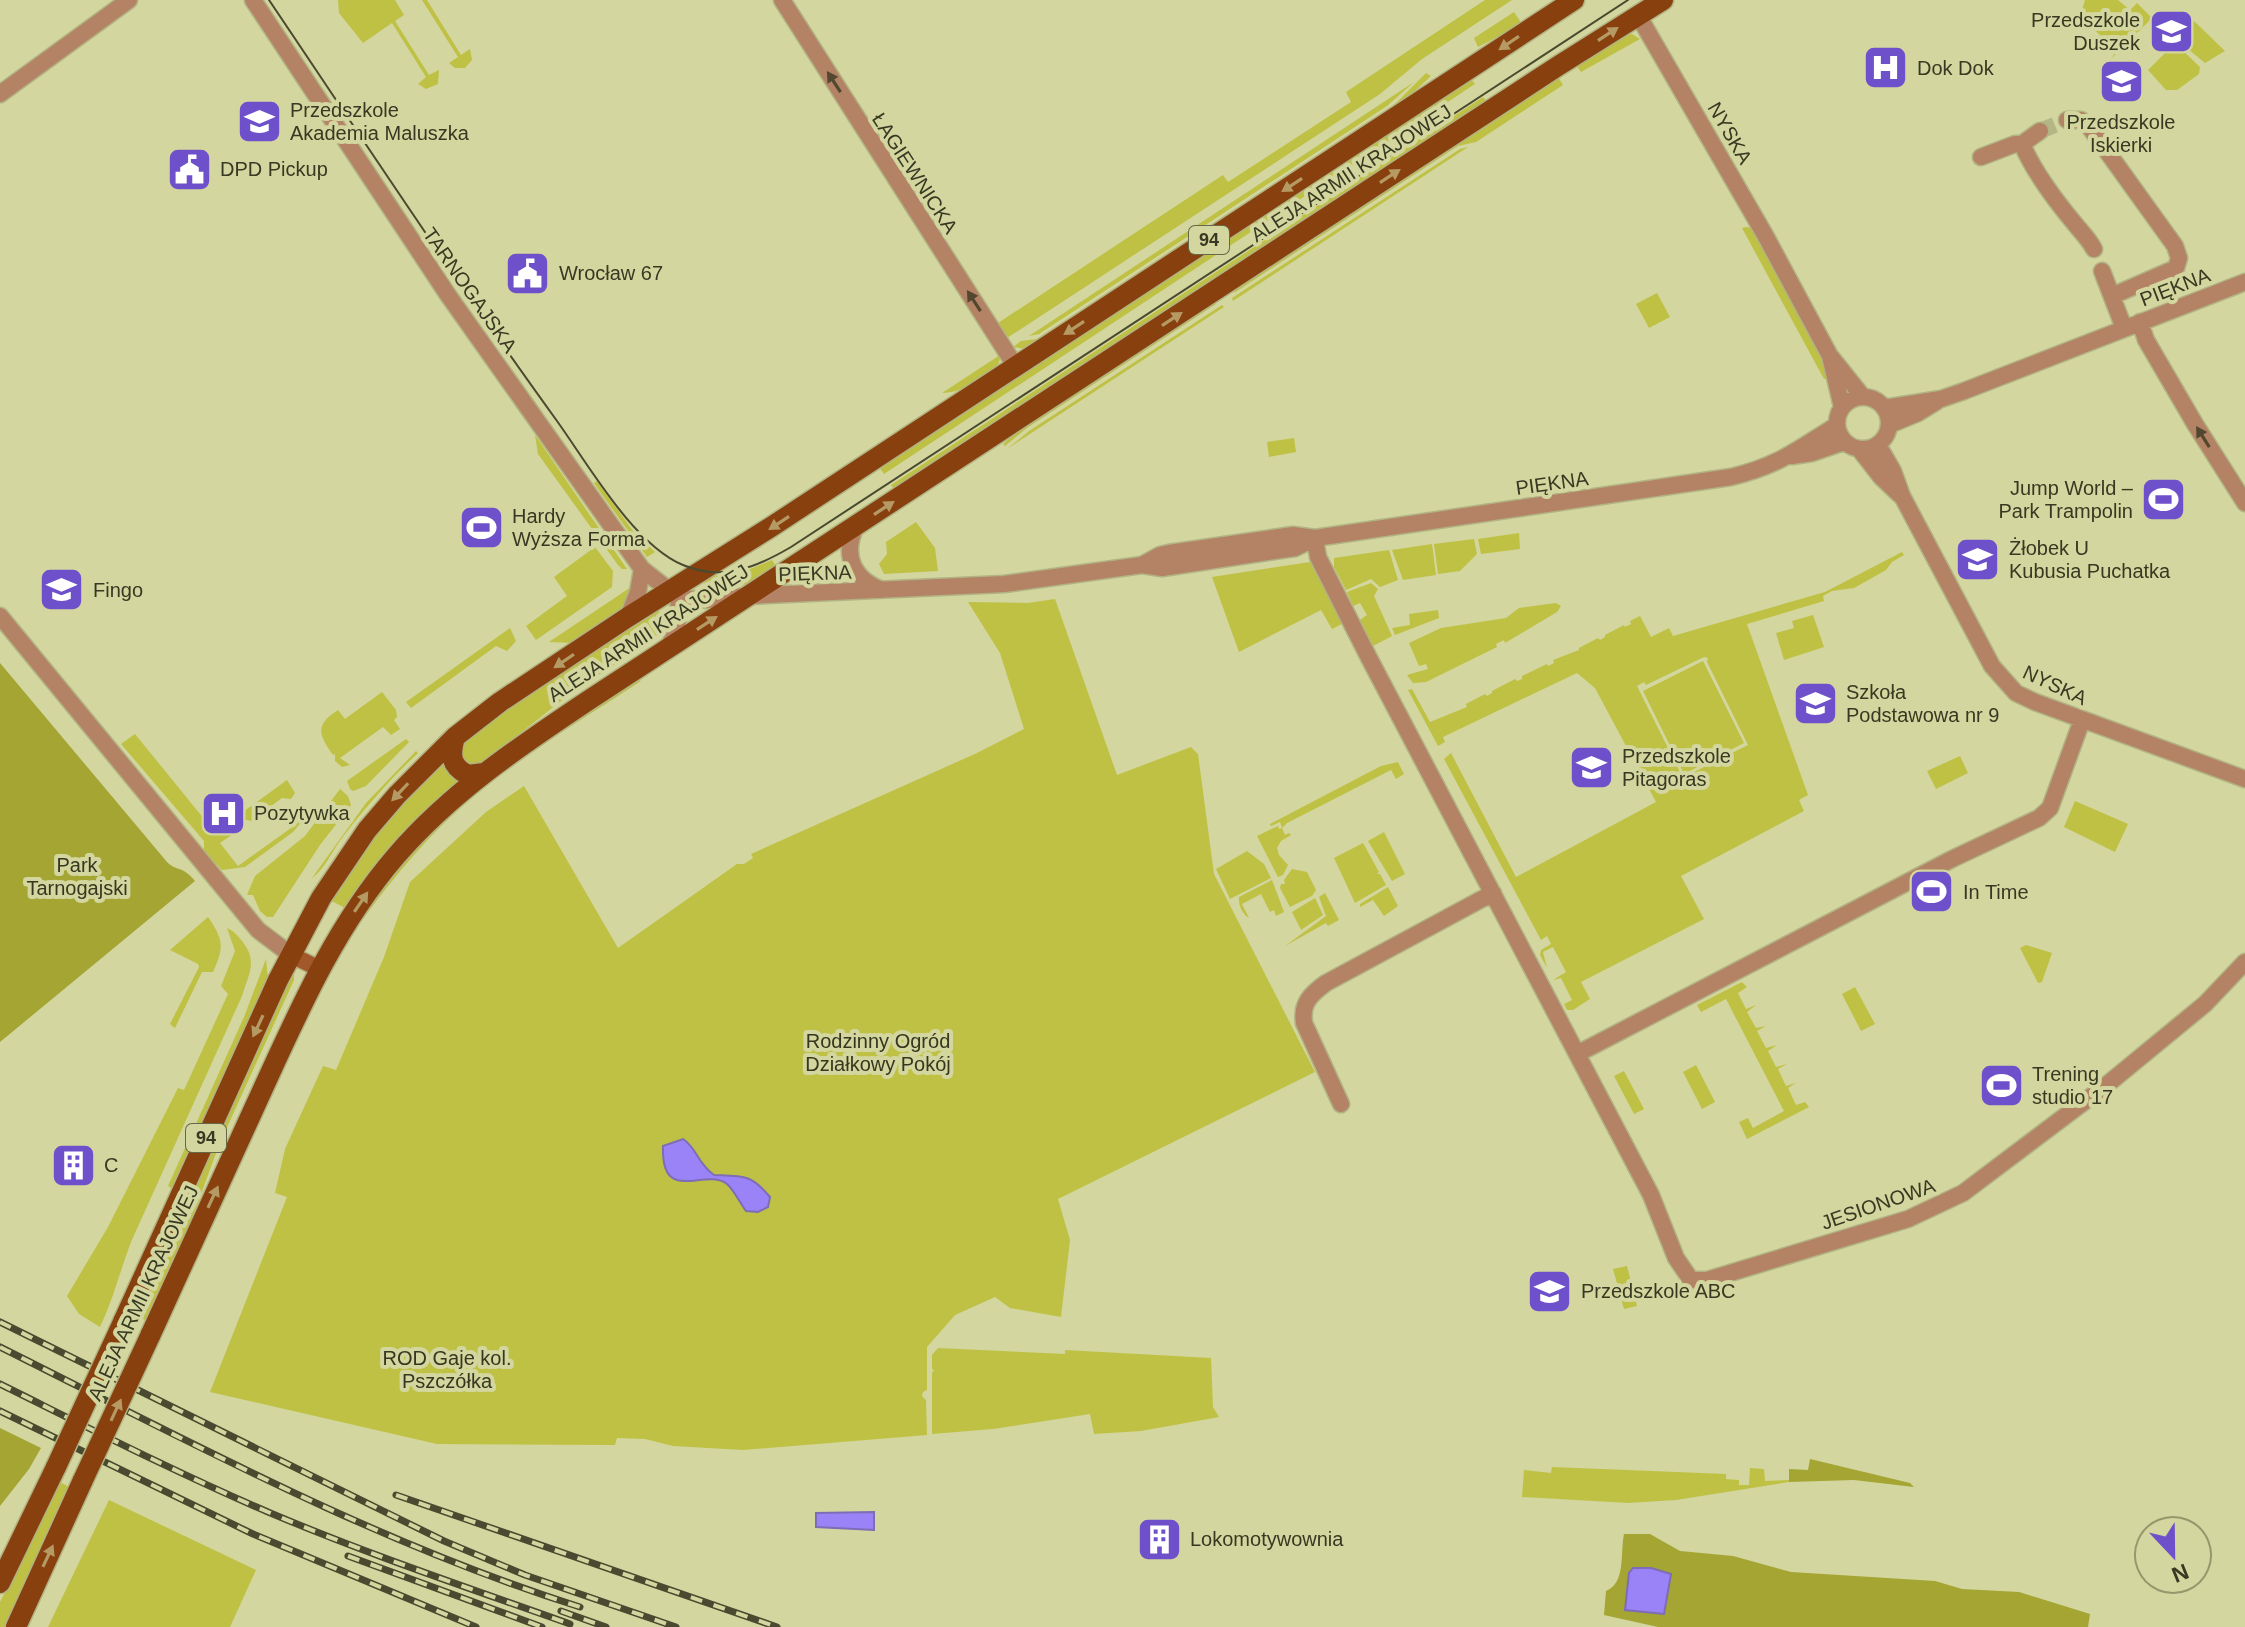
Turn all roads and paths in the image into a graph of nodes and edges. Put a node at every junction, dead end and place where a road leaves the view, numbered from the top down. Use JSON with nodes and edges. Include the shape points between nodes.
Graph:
{"nodes":[{"id":1,"x":129,"y":0,"type":"edge"},
{"id":2,"x":253,"y":0,"type":"edge"},
{"id":3,"x":1574,"y":0,"type":"edge"},
{"id":4,"x":1663,"y":0,"type":"edge"},
{"id":5,"x":783,"y":3,"type":"edge"},
{"id":6,"x":1638,"y":15,"type":"junction"},
{"id":7,"x":0,"y":94,"type":"edge"},
{"id":8,"x":2067,"y":120,"type":"dead end"},
{"id":9,"x":2040,"y":131,"type":"tunnel mouth"},
{"id":10,"x":2022,"y":144,"type":"junction"},
{"id":11,"x":1981,"y":157,"type":"dead end"},
{"id":12,"x":2094,"y":249,"type":"dead end"},
{"id":13,"x":2102,"y":271,"type":"dead end"},
{"id":14,"x":2245,"y":282,"type":"edge"},
{"id":15,"x":2112,"y":296,"type":"junction"},
{"id":16,"x":2132,"y":325,"type":"junction"},
{"id":17,"x":1830,"y":356,"type":"junction"},
{"id":18,"x":1016,"y":367,"type":"junction"},
{"id":19,"x":1863,"y":397,"type":"junction"},
{"id":20,"x":1941,"y":399,"type":"junction"},
{"id":21,"x":1842,"y":407,"type":"junction"},
{"id":22,"x":1884,"y":408,"type":"junction"},
{"id":23,"x":1837,"y":425,"type":"junction"},
{"id":24,"x":1889,"y":425,"type":"junction"},
{"id":25,"x":1844,"y":442,"type":"junction"},
{"id":26,"x":1878,"y":445,"type":"junction"},
{"id":27,"x":1860,"y":450,"type":"junction"},
{"id":28,"x":1791,"y":457,"type":"junction"},
{"id":29,"x":1902,"y":496,"type":"junction"},
{"id":30,"x":2245,"y":503,"type":"edge"},
{"id":31,"x":856,"y":526,"type":"junction"},
{"id":32,"x":1315,"y":538,"type":"junction"},
{"id":33,"x":642,"y":569,"type":"junction"},
{"id":34,"x":884,"y":591,"type":"junction"},
{"id":35,"x":674,"y":594,"type":"junction"},
{"id":36,"x":748,"y":596,"type":"junction"},
{"id":37,"x":0,"y":616,"type":"edge"},
{"id":38,"x":628,"y":617,"type":"junction"},
{"id":39,"x":666,"y":650,"type":"junction"},
{"id":40,"x":2082,"y":720,"type":"junction"},
{"id":41,"x":455,"y":737,"type":"junction"},
{"id":42,"x":484,"y":773,"type":"junction"},
{"id":43,"x":2245,"y":779,"type":"edge"},
{"id":44,"x":1493,"y":893,"type":"junction"},
{"id":45,"x":291,"y":955,"type":"junction"},
{"id":46,"x":2245,"y":962,"type":"edge"},
{"id":47,"x":320,"y":969,"type":"junction"},
{"id":48,"x":1577,"y":1054,"type":"junction"},
{"id":49,"x":1341,"y":1104,"type":"dead end"},
{"id":50,"x":0,"y":1583,"type":"edge"},
{"id":51,"x":16,"y":1627,"type":"edge"}],
"edges":[{"from":1,"to":7,"type":"street"},
{"from":2,"to":33,"type":"street","name":"TARNOGAJSKA","via":[[448,295]]},
{"from":3,"to":18,"type":"main road","name":"ALEJA ARMII KRAJOWEJ","number":"94","one_way":true},
{"from":4,"to":6,"type":"main road","name":"ALEJA ARMII KRAJOWEJ","number":"94"},
{"from":18,"to":5,"type":"street","name":"ŁAGIEWNICKA","one_way":true},
{"from":6,"to":17,"type":"street","name":"NYSKA"},
{"from":31,"to":6,"type":"main road","name":"ALEJA ARMII KRAJOWEJ","number":"94","one_way":true},
{"from":8,"to":15,"type":"street","via":[[2088,125],[2179,258],[2173,271]]},
{"from":9,"to":10,"type":"street"},
{"from":10,"to":11,"type":"street"},
{"from":10,"to":12,"type":"street"},
{"from":13,"to":15,"type":"street"},
{"from":14,"to":16,"type":"street","name":"PIĘKNA"},
{"from":15,"to":16,"type":"street"},
{"from":16,"to":20,"type":"street","name":"PIĘKNA"},
{"from":30,"to":16,"type":"street","one_way":true},
{"from":17,"to":19,"type":"street","name":"NYSKA"},
{"from":17,"to":21,"type":"street","name":"NYSKA"},
{"from":18,"to":35,"type":"main road","name":"ALEJA ARMII KRAJOWEJ","number":"94","one_way":true},
{"from":19,"to":21,"type":"street"},
{"from":19,"to":22,"type":"street"},
{"from":20,"to":22,"type":"street","name":"PIĘKNA"},
{"from":20,"to":24,"type":"street","name":"PIĘKNA"},
{"from":21,"to":23,"type":"street"},
{"from":22,"to":24,"type":"street"},
{"from":23,"to":25,"type":"street"},
{"from":23,"to":28,"type":"street","name":"PIĘKNA"},
{"from":24,"to":26,"type":"street"},
{"from":25,"to":27,"type":"street"},
{"from":25,"to":28,"type":"street","name":"PIĘKNA"},
{"from":26,"to":27,"type":"street"},
{"from":26,"to":29,"type":"street","name":"NYSKA"},
{"from":27,"to":29,"type":"street","name":"NYSKA"},
{"from":28,"to":32,"type":"street","name":"PIĘKNA","via":[[1712,481]]},
{"from":29,"to":40,"type":"street","name":"NYSKA","via":[[1996,673],[2016,693]]},
{"from":31,"to":34,"type":"street","name":"PIĘKNA","via":[[849,548],[852,566],[861,579]]},
{"from":31,"to":36,"type":"main road","name":"ALEJA ARMII KRAJOWEJ","number":"94"},
{"from":32,"to":34,"type":"street","name":"PIĘKNA","via":[[1295,548],[1162,568],[1142,565],[1004,584]]},
{"from":32,"to":44,"type":"street","via":[[1318,557]]},
{"from":33,"to":35,"type":"street","name":"TARNOGAJSKA"},
{"from":33,"to":38,"type":"street"},
{"from":34,"to":36,"type":"street","name":"PIĘKNA"},
{"from":35,"to":36,"type":"street","name":"PIĘKNA","via":[[709,600]]},
{"from":35,"to":38,"type":"main road","name":"ALEJA ARMII KRAJOWEJ","number":"94"},
{"from":35,"to":39,"type":"street","via":[[677,631]]},
{"from":39,"to":36,"type":"main road","name":"ALEJA ARMII KRAJOWEJ","number":"94","one_way":true},
{"from":37,"to":45,"type":"street","via":[[258,930]]},
{"from":38,"to":41,"type":"main road","name":"ALEJA ARMII KRAJOWEJ","number":"94","one_way":true},
{"from":39,"to":42,"type":"main road","name":"ALEJA ARMII KRAJOWEJ","number":"94"},
{"from":40,"to":43,"type":"street","name":"NYSKA"},
{"from":40,"to":48,"type":"street","via":[[2050,808],[2039,818]]},
{"from":41,"to":42,"type":"main road","via":[[451,756],[459,771]]},
{"from":41,"to":45,"type":"main road","name":"ALEJA ARMII KRAJOWEJ","number":"94","one_way":true,"via":[[367,830]]},
{"from":47,"to":42,"type":"main road","name":"ALEJA ARMII KRAJOWEJ","number":"94","one_way":true,"via":[[396,856]]},
{"from":44,"to":48,"type":"street"},
{"from":44,"to":49,"type":"street","via":[[1312,994],[1302,1011],[1304,1023]]},
{"from":45,"to":47,"type":"main road"},
{"from":45,"to":50,"type":"main road","name":"ALEJA ARMII KRAJOWEJ","number":"94","one_way":true,"bridge":true},
{"from":46,"to":48,"type":"street","name":"JESIONOWA","via":[[2186,1020],[1963,1193],[1889,1225],[1707,1280],[1686,1276]]},
{"from":51,"to":47,"type":"main road","name":"ALEJA ARMII KRAJOWEJ","number":"94","one_way":true,"bridge":true}]}
